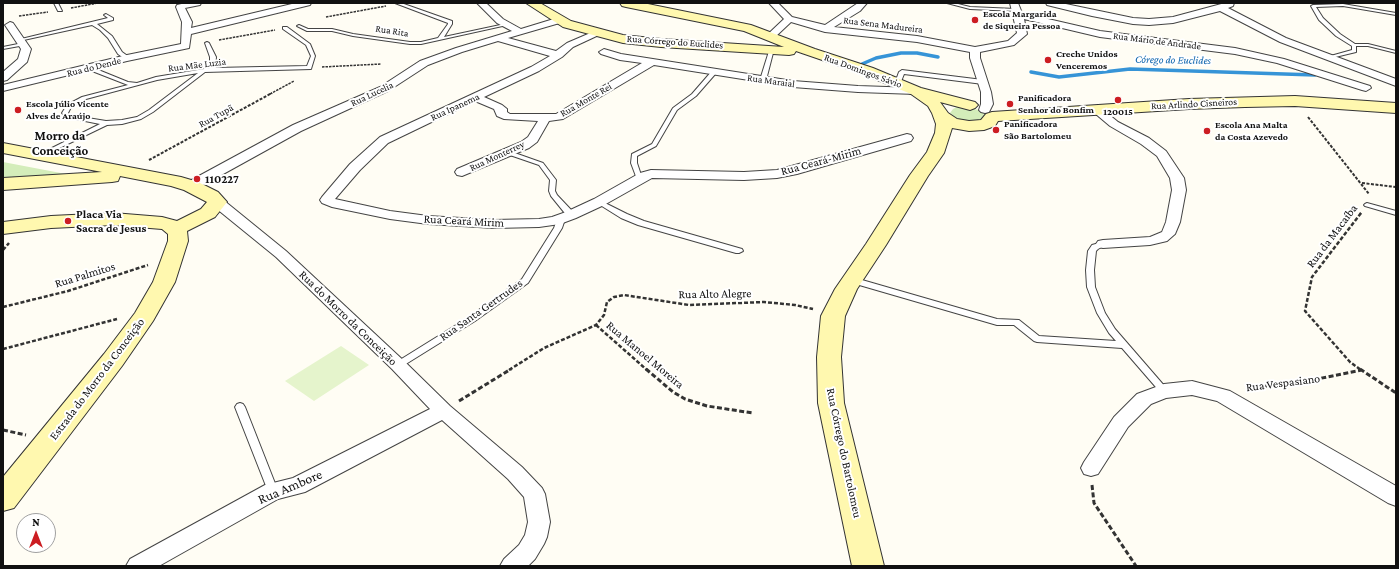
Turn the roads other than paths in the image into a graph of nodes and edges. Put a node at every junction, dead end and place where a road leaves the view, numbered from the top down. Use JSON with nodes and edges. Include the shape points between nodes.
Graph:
{"nodes":[{"id":1,"x":56,"y":3,"type":"edge"},
{"id":2,"x":197,"y":3,"type":"edge"},
{"id":3,"x":273,"y":3,"type":"edge"},
{"id":4,"x":307,"y":3,"type":"edge"},
{"id":5,"x":397,"y":3,"type":"edge"},
{"id":6,"x":481,"y":3,"type":"edge"},
{"id":7,"x":532,"y":3,"type":"edge"},
{"id":8,"x":626,"y":3,"type":"edge"},
{"id":9,"x":773,"y":3,"type":"edge"},
{"id":10,"x":863,"y":3,"type":"edge"},
{"id":11,"x":949,"y":3,"type":"edge"},
{"id":12,"x":1050,"y":3,"type":"edge"},
{"id":13,"x":1233,"y":3,"type":"edge"},
{"id":14,"x":1221,"y":8,"type":"junction"},
{"id":15,"x":60,"y":10,"type":"dead end"},
{"id":16,"x":1016,"y":10,"type":"edge"},
{"id":17,"x":260,"y":14,"type":"junction"},
{"id":18,"x":1396,"y":14,"type":"edge"},
{"id":19,"x":106,"y":15,"type":"dead end"},
{"id":20,"x":789,"y":19,"type":"junction"},
{"id":21,"x":560,"y":20,"type":"junction"},
{"id":22,"x":93,"y":23,"type":"junction"},
{"id":23,"x":10,"y":25,"type":"dead end"},
{"id":24,"x":506,"y":25,"type":"junction"},
{"id":25,"x":299,"y":26,"type":"dead end"},
{"id":26,"x":285,"y":28,"type":"dead end"},
{"id":27,"x":826,"y":28,"type":"junction"},
{"id":28,"x":518,"y":31,"type":"junction"},
{"id":29,"x":187,"y":32,"type":"junction"},
{"id":30,"x":598,"y":33,"type":"junction"},
{"id":31,"x":496,"y":38,"type":"junction"},
{"id":32,"x":440,"y":39,"type":"junction"},
{"id":33,"x":638,"y":41,"type":"junction"},
{"id":34,"x":21,"y":42,"type":"junction"},
{"id":35,"x":207,"y":42,"type":"dead end"},
{"id":36,"x":771,"y":43,"type":"junction"},
{"id":37,"x":1354,"y":45,"type":"junction"},
{"id":38,"x":3,"y":48,"type":"edge"},
{"id":39,"x":975,"y":50,"type":"junction"},
{"id":40,"x":604,"y":52,"type":"dead end"},
{"id":41,"x":810,"y":52,"type":"joint"},
{"id":42,"x":1396,"y":52,"type":"edge"},
{"id":43,"x":558,"y":55,"type":"junction"},
{"id":44,"x":127,"y":58,"type":"junction"},
{"id":45,"x":1329,"y":58,"type":"junction"},
{"id":46,"x":652,"y":62,"type":"junction"},
{"id":47,"x":89,"y":68,"type":"junction"},
{"id":48,"x":206,"y":70,"type":"junction"},
{"id":49,"x":212,"y":70,"type":"junction"},
{"id":50,"x":714,"y":72,"type":"junction"},
{"id":51,"x":763,"y":80,"type":"junction"},
{"id":52,"x":983,"y":82,"type":"junction"},
{"id":53,"x":898,"y":83,"type":"junction"},
{"id":54,"x":1396,"y":83,"type":"edge"},
{"id":55,"x":137,"y":84,"type":"junction"},
{"id":56,"x":4,"y":85,"type":"edge"},
{"id":57,"x":1366,"y":88,"type":"dead end"},
{"id":58,"x":916,"y":91,"type":"junction"},
{"id":59,"x":475,"y":97,"type":"junction"},
{"id":60,"x":1396,"y":108,"type":"edge"},
{"id":61,"x":1097,"y":110,"type":"junction"},
{"id":62,"x":982,"y":111,"type":"junction"},
{"id":63,"x":941,"y":114,"type":"junction"},
{"id":64,"x":545,"y":119,"type":"junction"},
{"id":65,"x":106,"y":123,"type":"junction"},
{"id":66,"x":977,"y":126,"type":"junction"},
{"id":67,"x":907,"y":138,"type":"dead end"},
{"id":68,"x":3,"y":148,"type":"edge"},
{"id":69,"x":509,"y":153,"type":"junction"},
{"id":70,"x":935,"y":153,"type":"junction"},
{"id":71,"x":41,"y":155,"type":"junction"},
{"id":72,"x":462,"y":172,"type":"dead end"},
{"id":73,"x":144,"y":175,"type":"junction"},
{"id":74,"x":639,"y":178,"type":"junction"},
{"id":75,"x":3,"y":184,"type":"edge"},
{"id":76,"x":191,"y":186,"type":"junction"},
{"id":77,"x":327,"y":200,"type":"joint"},
{"id":78,"x":217,"y":202,"type":"junction"},
{"id":79,"x":599,"y":202,"type":"junction"},
{"id":80,"x":1367,"y":205,"type":"road end"},
{"id":81,"x":1396,"y":213,"type":"edge"},
{"id":82,"x":566,"y":217,"type":"junction"},
{"id":83,"x":3,"y":228,"type":"edge"},
{"id":84,"x":176,"y":229,"type":"junction"},
{"id":85,"x":1103,"y":244,"type":"joint"},
{"id":86,"x":739,"y":252,"type":"dead end"},
{"id":87,"x":852,"y":280,"type":"junction"},
{"id":88,"x":1124,"y":344,"type":"junction"},
{"id":89,"x":398,"y":365,"type":"junction"},
{"id":90,"x":1164,"y":391,"type":"junction"},
{"id":91,"x":240,"y":407,"type":"dead end"},
{"id":92,"x":443,"y":411,"type":"junction"},
{"id":93,"x":1091,"y":468,"type":"road end"},
{"id":94,"x":273,"y":492,"type":"junction"},
{"id":95,"x":1396,"y":497,"type":"edge"},
{"id":96,"x":3,"y":499,"type":"edge"},
{"id":97,"x":148,"y":564,"type":"edge"},
{"id":98,"x":512,"y":566,"type":"edge"},
{"id":99,"x":868,"y":566,"type":"edge"}],
"edges":[{"from":1,"to":15,"type":"lane"},
{"from":2,"to":29,"type":"street","via":[[180,7],[187,22]]},
{"from":3,"to":17,"type":"street"},
{"from":4,"to":17,"type":"street"},
{"from":5,"to":32,"type":"lane","via":[[450,22]]},
{"from":6,"to":24,"type":"street"},
{"from":7,"to":21,"type":"main road","name":"Rua Córrego do Euclides"},
{"from":8,"to":36,"type":"main road","via":[[727,23]]},
{"from":9,"to":20,"type":"street"},
{"from":10,"to":27,"type":"street"},
{"from":11,"to":16,"type":"lane","via":[[970,8]]},
{"from":12,"to":14,"type":"street","via":[[1092,14],[1142,22],[1173,20]]},
{"from":13,"to":14,"type":"street"},
{"from":14,"to":45,"type":"street","via":[[1283,40]]},
{"from":16,"to":39,"type":"street","name":"Rua Sena Madureira","via":[[1022,25],[1022,34],[1018,39],[1001,46]]},
{"from":16,"to":57,"type":"street","name":"Rua Mário de Andrade","via":[[1100,34],[1242,52],[1280,60]]},
{"from":17,"to":29,"type":"street"},
{"from":18,"to":37,"type":"lane","via":[[1343,5],[1313,6],[1321,19],[1338,35]]},
{"from":19,"to":22,"type":"lane","via":[[111,19]]},
{"from":20,"to":27,"type":"street","name":"Rua Sena Madureira"},
{"from":20,"to":36,"type":"street"},
{"from":21,"to":28,"type":"street","name":"Rua Lucelia"},
{"from":21,"to":30,"type":"main road","name":"Rua Córrego do Euclides"},
{"from":22,"to":34,"type":"lane"},
{"from":22,"to":44,"type":"lane","via":[[110,37],[120,53]]},
{"from":23,"to":34,"type":"street"},
{"from":24,"to":28,"type":"street"},
{"from":24,"to":32,"type":"lane","name":"Rua Rita"},
{"from":25,"to":32,"type":"lane","name":"Rua Rita","via":[[307,30],[332,30],[400,43],[421,43]]},
{"from":26,"to":49,"type":"lane","name":"Rua Mãe Luzia","via":[[308,44],[313,56],[310,68]]},
{"from":27,"to":39,"type":"street","name":"Rua Sena Madureira","via":[[917,39]]},
{"from":28,"to":31,"type":"street","name":"Rua Lucelia"},
{"from":29,"to":44,"type":"street","name":"Rua do Dende","via":[[186,46]]},
{"from":30,"to":33,"type":"main road","name":"Rua Córrego do Euclides"},
{"from":30,"to":43,"type":"street","name":"Rua Ipanema","via":[[570,45]]},
{"from":31,"to":43,"type":"street"},
{"from":31,"to":76,"type":"street","name":"Rua Lucelia","via":[[424,63],[384,89],[297,128]]},
{"from":33,"to":36,"type":"main road","name":"Rua Córrego do Euclides","via":[[730,47]]},
{"from":33,"to":46,"type":"street"},
{"from":34,"to":38,"type":"lane"},
{"from":34,"to":56,"type":"street","via":[[26,49],[23,60]]},
{"from":35,"to":49,"type":"lane","via":[[213,57]]},
{"from":36,"to":41,"type":"main road","name":"Rua Córrego do Euclides"},
{"from":36,"to":51,"type":"lane"},
{"from":37,"to":42,"type":"lane","via":[[1368,45]]},
{"from":37,"to":45,"type":"lane","via":[[1354,51]]},
{"from":39,"to":52,"type":"street"},
{"from":40,"to":46,"type":"street","name":"Rua Maraial"},
{"from":41,"to":53,"type":"main road","name":"Rua Domingos Sávio"},
{"from":43,"to":59,"type":"street","name":"Rua Ipanema","via":[[535,69]]},
{"from":44,"to":47,"type":"street","name":"Rua do Dende"},
{"from":45,"to":54,"type":"street"},
{"from":46,"to":50,"type":"street","name":"Rua Maraial"},
{"from":46,"to":64,"type":"street","name":"Rua Monte Rei","via":[[559,117]]},
{"from":47,"to":55,"type":"lane","name":"Rua Mãe Luzia","via":[[126,83]]},
{"from":47,"to":56,"type":"street","name":"Rua do Dende"},
{"from":48,"to":49,"type":"lane","name":"Rua Mãe Luzia"},
{"from":48,"to":55,"type":"lane","name":"Rua Mãe Luzia"},
{"from":48,"to":65,"type":"lane","via":[[138,118]]},
{"from":50,"to":51,"type":"street","name":"Rua Maraial"},
{"from":50,"to":74,"type":"lane","via":[[694,95],[675,109],[654,145],[634,155]]},
{"from":51,"to":58,"type":"street","name":"Rua Maraial","via":[[824,87]]},
{"from":52,"to":53,"type":"lane","via":[[902,72]]},
{"from":52,"to":62,"type":"street","via":[[987,98]]},
{"from":53,"to":58,"type":"main road","name":"Rua Domingos Sávio"},
{"from":55,"to":65,"type":"lane","via":[[84,98],[70,106],[65,113],[67,116]]},
{"from":58,"to":62,"type":"main road","name":"Rua Domingos Sávio"},
{"from":58,"to":63,"type":"main road","name":"Rua Domingos Sávio","via":[[933,103]]},
{"from":59,"to":64,"type":"street","name":"Rua Monte Rei","via":[[501,109],[500,113],[503,116]]},
{"from":59,"to":77,"type":"street","name":"Rua Ipanema","via":[[384,140],[355,167]]},
{"from":60,"to":61,"type":"main road","name":"Rua Arlindo Cisneiros","via":[[1295,101]]},
{"from":61,"to":62,"type":"main road","name":"Rua Arlindo Cisneiros"},
{"from":61,"to":85,"type":"street","via":[[1114,124],[1145,141],[1162,154],[1177,178],[1179,190],[1168,234],[1150,241]]},
{"from":62,"to":63,"type":"main road","name":"Rua Arlindo Cisneiros","via":[[947,106],[942,109]]},
{"from":62,"to":66,"type":"main road","name":"Rua Córrego do Bartolomeu","via":[[989,124]]},
{"from":63,"to":66,"type":"main road","name":"Rua Domingos Sávio","via":[[952,123]]},
{"from":63,"to":70,"type":"main road","name":"Rua Córrego do Bartolomeu","via":[[945,128]]},
{"from":64,"to":69,"type":"street","name":"Rua Monterrey","via":[[533,138]]},
{"from":65,"to":71,"type":"lane"},
{"from":66,"to":70,"type":"main road","name":"Rua Córrego do Bartolomeu","via":[[962,131]]},
{"from":67,"to":74,"type":"street","name":"Rua Ceará-Mirim","via":[[777,174],[651,174]]},
{"from":68,"to":71,"type":"main road","name":"Rua do Morro da Conceição"},
{"from":69,"to":72,"type":"street","name":"Rua Monterrey"},
{"from":69,"to":82,"type":"lane","via":[[541,164],[553,180],[552,191]]},
{"from":70,"to":87,"type":"main road","name":"Rua Córrego do Bartolomeu"},
{"from":71,"to":73,"type":"main road","name":"Rua do Morro da Conceição"},
{"from":73,"to":75,"type":"main road","name":"Rua do Morro da Conceição"},
{"from":73,"to":76,"type":"main road","name":"Rua do Morro da Conceição"},
{"from":74,"to":79,"type":"street"},
{"from":76,"to":78,"type":"main road","name":"Rua do Morro da Conceição"},
{"from":77,"to":82,"type":"street","name":"Rua Ceará Mirim","via":[[390,215],[462,223],[531,223]]},
{"from":78,"to":84,"type":"main road","via":[[208,213]]},
{"from":78,"to":89,"type":"street","name":"Rua do Morro da Conceição","via":[[281,254]]},
{"from":79,"to":82,"type":"street","name":"Rua Ceará Mirim"},
{"from":79,"to":86,"type":"lane","via":[[641,224]]},
{"from":80,"to":81,"type":"lane"},
{"from":82,"to":89,"type":"lane","name":"Rua Santa Gertrudes","via":[[525,281],[472,319]]},
{"from":83,"to":84,"type":"main road","via":[[113,219],[162,223],[172,225]]},
{"from":84,"to":96,"type":"main road","name":"Estrada do Morro da Conceição","via":[[178,241],[164,282],[145,316]]},
{"from":85,"to":88,"type":"lane","via":[[1092,251],[1091,287],[1105,319]]},
{"from":87,"to":88,"type":"lane","via":[[997,322],[1016,322],[1037,339]]},
{"from":87,"to":99,"type":"main road","name":"Rua Córrego do Bartolomeu","via":[[833,316],[829,357],[831,403]]},
{"from":88,"to":90,"type":"lane"},
{"from":89,"to":92,"type":"street","name":"Rua do Morro da Conceição"},
{"from":90,"to":93,"type":"street","via":[[1144,399],[1128,414]]},
{"from":90,"to":95,"type":"street","via":[[1192,388],[1223,396]]},
{"from":91,"to":94,"type":"lane"},
{"from":92,"to":94,"type":"street","name":"Rua Ambore","via":[[297,486]]},
{"from":92,"to":98,"type":"street","name":"Rua do Morro da Conceição","via":[[515,473],[534,494],[539,522],[536,537],[527,552]]},
{"from":94,"to":97,"type":"street","name":"Rua Ambore"}]}
